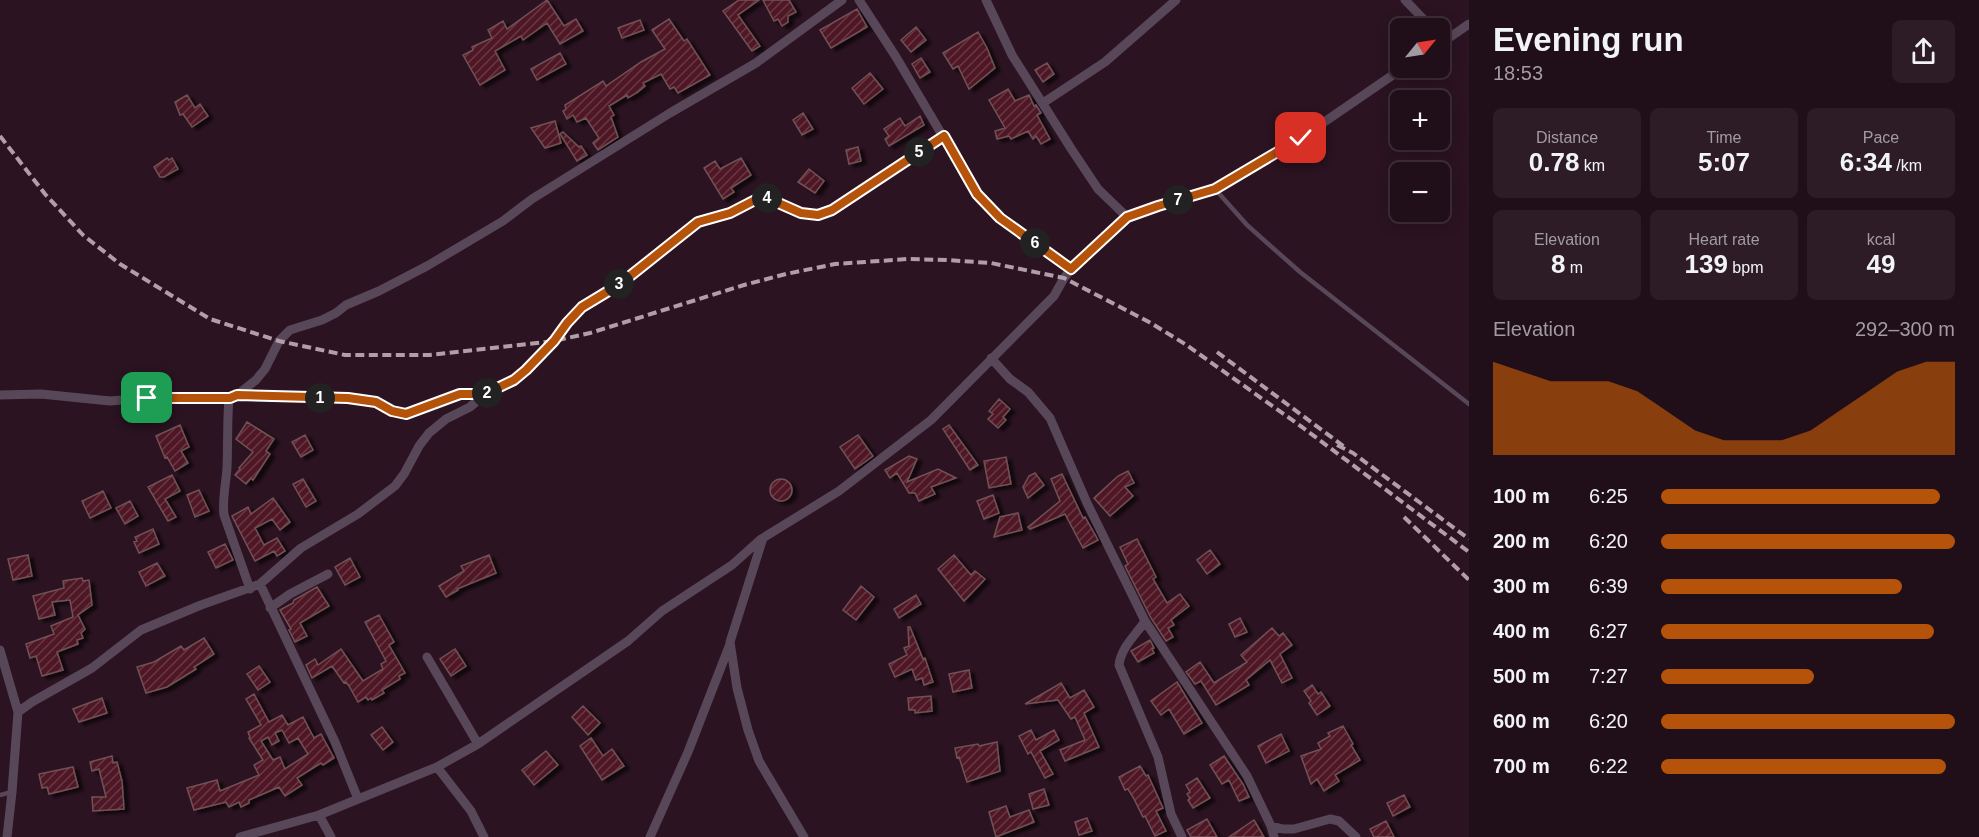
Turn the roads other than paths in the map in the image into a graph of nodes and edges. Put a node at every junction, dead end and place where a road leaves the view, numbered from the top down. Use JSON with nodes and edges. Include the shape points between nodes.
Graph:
{"nodes":[{"id":1,"x":842,"y":0,"type":"edge"},
{"id":2,"x":859,"y":0,"type":"edge"},
{"id":3,"x":986,"y":0,"type":"edge"},
{"id":4,"x":1176,"y":0,"type":"edge"},
{"id":5,"x":1404,"y":0,"type":"edge"},
{"id":6,"x":1422,"y":18,"type":"edge"},
{"id":7,"x":1469,"y":24,"type":"edge"},
{"id":8,"x":1450,"y":36,"type":"edge"},
{"id":9,"x":1390,"y":77,"type":"edge"},
{"id":10,"x":1043,"y":103,"type":"junction"},
{"id":11,"x":944,"y":136,"type":"junction"},
{"id":12,"x":1215,"y":189,"type":"junction"},
{"id":13,"x":1127,"y":217,"type":"junction"},
{"id":14,"x":1071,"y":269,"type":"junction"},
{"id":15,"x":991,"y":358,"type":"junction"},
{"id":16,"x":485,"y":394,"type":"junction"},
{"id":17,"x":0,"y":395,"type":"edge"},
{"id":18,"x":233,"y":397,"type":"junction"},
{"id":19,"x":1469,"y":404,"type":"edge"},
{"id":20,"x":763,"y":538,"type":"junction"},
{"id":21,"x":328,"y":573,"type":"dead end"},
{"id":22,"x":260,"y":584,"type":"junction"},
{"id":23,"x":250,"y":589,"type":"junction"},
{"id":24,"x":270,"y":608,"type":"junction"},
{"id":25,"x":1145,"y":621,"type":"junction"},
{"id":26,"x":730,"y":642,"type":"junction"},
{"id":27,"x":0,"y":650,"type":"edge"},
{"id":28,"x":427,"y":657,"type":"dead end"},
{"id":29,"x":18,"y":712,"type":"junction"},
{"id":30,"x":478,"y":744,"type":"junction"},
{"id":31,"x":437,"y":767,"type":"junction"},
{"id":32,"x":12,"y":792,"type":"junction"},
{"id":33,"x":0,"y":795,"type":"edge"},
{"id":34,"x":358,"y":798,"type":"junction"},
{"id":35,"x":319,"y":815,"type":"junction"},
{"id":36,"x":1271,"y":826,"type":"junction"},
{"id":37,"x":7,"y":837,"type":"edge"},
{"id":38,"x":240,"y":837,"type":"edge"},
{"id":39,"x":331,"y":837,"type":"edge"},
{"id":40,"x":484,"y":837,"type":"edge"},
{"id":41,"x":650,"y":837,"type":"edge"},
{"id":42,"x":804,"y":837,"type":"edge"},
{"id":43,"x":1182,"y":837,"type":"edge"},
{"id":44,"x":1274,"y":837,"type":"edge"},
{"id":45,"x":1356,"y":837,"type":"edge"}],
"edges":[{"from":1,"to":18,"type":"street","via":[[756,63],[670,113],[503,221],[379,291],[322,320],[290,330],[279,341],[265,369]]},
{"from":2,"to":11,"type":"street"},
{"from":3,"to":10,"type":"street","via":[[1012,55]]},
{"from":4,"to":10,"type":"street","via":[[1105,62]]},
{"from":5,"to":6,"type":"street"},
{"from":7,"to":8,"type":"street"},
{"from":9,"to":12,"type":"street","via":[[1301,138]]},
{"from":10,"to":13,"type":"street","via":[[1098,189]]},
{"from":11,"to":14,"type":"street","via":[[977,194],[1000,218]]},
{"from":11,"to":16,"type":"street","via":[[860,193],[818,215],[759,198],[730,213],[698,222],[620,284],[582,307],[514,380]]},
{"from":12,"to":13,"type":"street"},
{"from":12,"to":19,"type":"lane","via":[[1247,225],[1300,272]]},
{"from":13,"to":14,"type":"street"},
{"from":14,"to":15,"type":"street","via":[[1054,296]]},
{"from":15,"to":20,"type":"street","via":[[926,424],[840,491]]},
{"from":15,"to":25,"type":"street","via":[[1050,418]]},
{"from":16,"to":18,"type":"street","via":[[460,394],[406,414],[376,402],[348,398]]},
{"from":16,"to":22,"type":"street","via":[[429,433],[404,474],[383,496],[301,548]]},
{"from":17,"to":18,"type":"street","via":[[41,394],[110,401]]},
{"from":18,"to":23,"type":"street","via":[[227,428],[223,505]]},
{"from":20,"to":26,"type":"street"},
{"from":20,"to":30,"type":"street","via":[[732,565]]},
{"from":21,"to":24,"type":"street"},
{"from":22,"to":23,"type":"street"},
{"from":22,"to":24,"type":"street"},
{"from":23,"to":29,"type":"street","via":[[141,630],[92,668]]},
{"from":24,"to":34,"type":"street"},
{"from":25,"to":36,"type":"street","via":[[1247,776]]},
{"from":25,"to":43,"type":"street","via":[[1120,655],[1119,664],[1158,757],[1171,814]]},
{"from":26,"to":41,"type":"street"},
{"from":26,"to":42,"type":"street","via":[[737,688],[759,761]]},
{"from":27,"to":29,"type":"street"},
{"from":28,"to":30,"type":"street"},
{"from":29,"to":32,"type":"street"},
{"from":30,"to":31,"type":"street"},
{"from":31,"to":34,"type":"street"},
{"from":31,"to":40,"type":"street","via":[[471,811]]},
{"from":32,"to":33,"type":"lane"},
{"from":32,"to":37,"type":"street"},
{"from":34,"to":35,"type":"street"},
{"from":35,"to":38,"type":"street"},
{"from":35,"to":39,"type":"street"},
{"from":36,"to":44,"type":"street"},
{"from":36,"to":45,"type":"street","via":[[1294,829],[1330,819],[1339,821]]}]}
